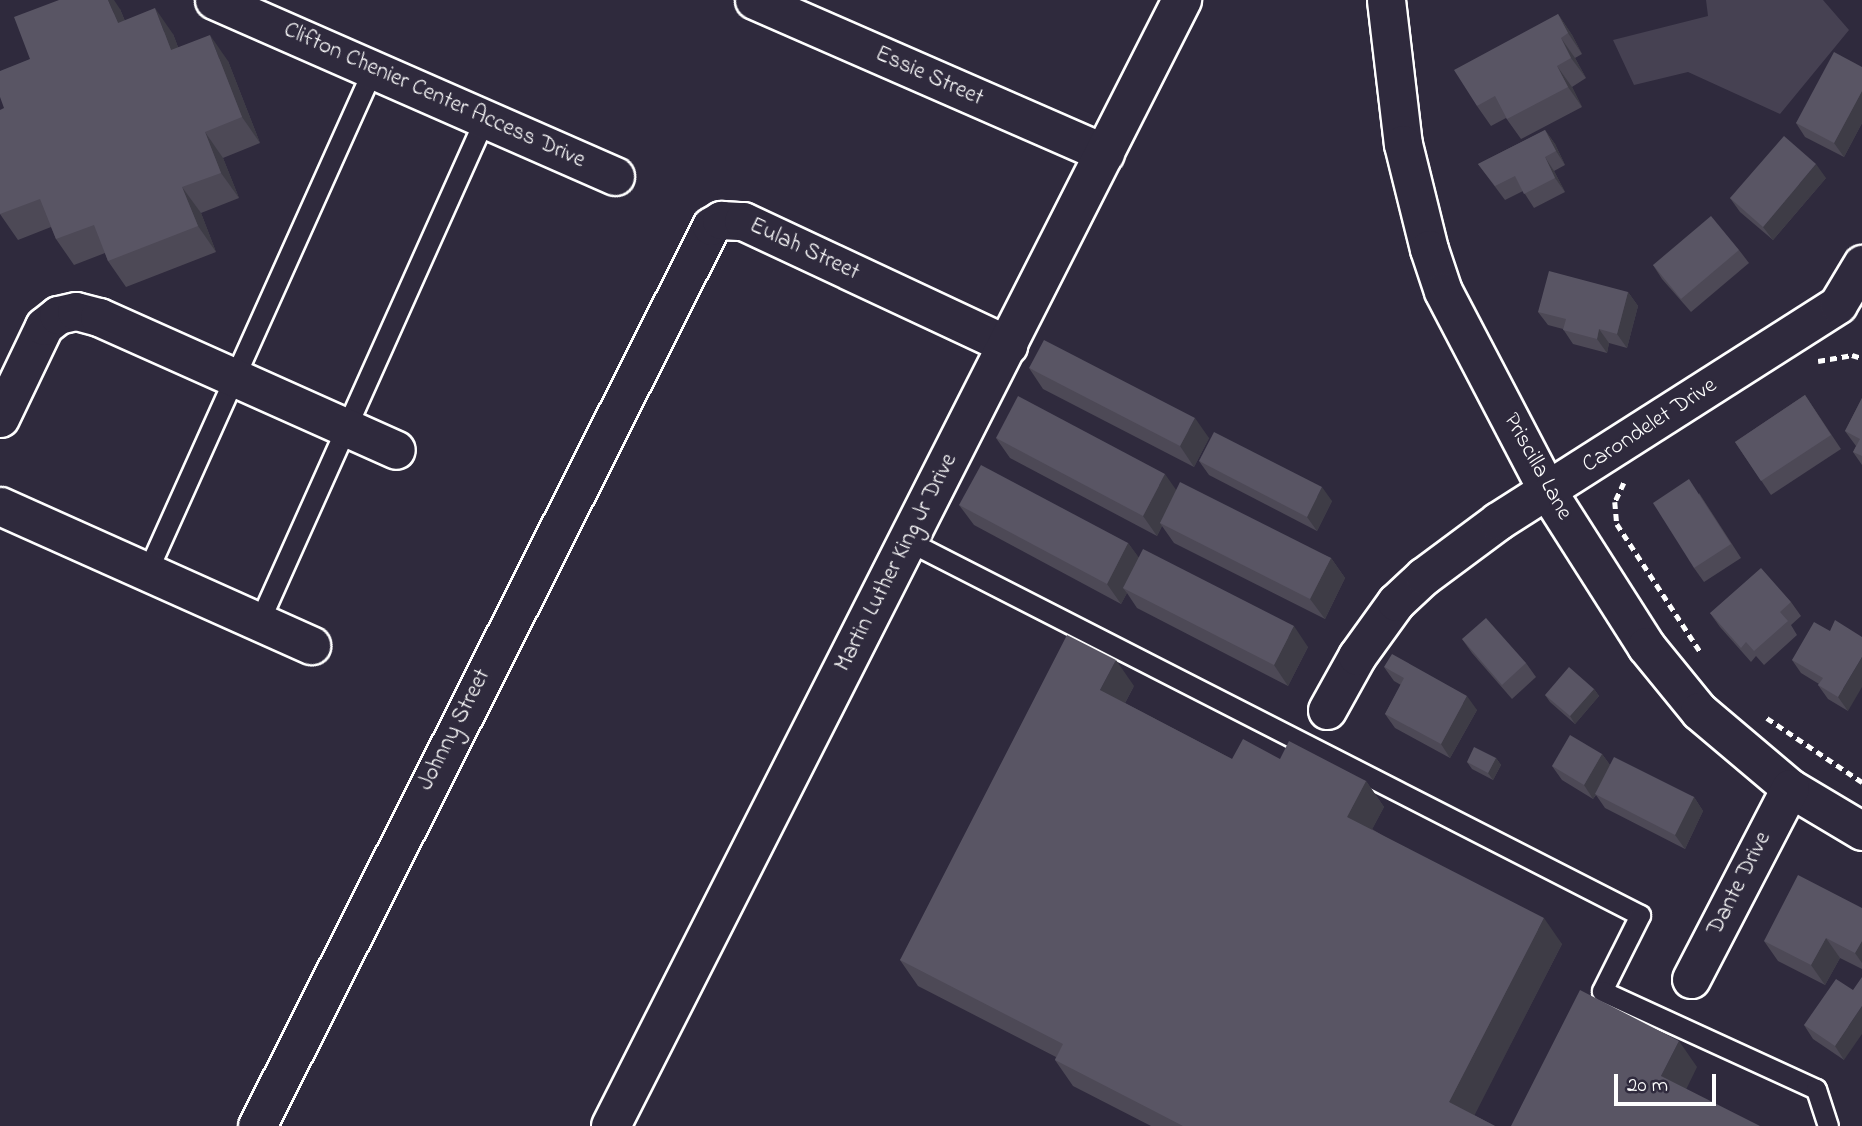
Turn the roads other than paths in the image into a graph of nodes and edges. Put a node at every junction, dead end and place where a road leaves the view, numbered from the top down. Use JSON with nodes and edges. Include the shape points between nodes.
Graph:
{"nodes":[{"id":1,"x":214,"y":0,"type":"edge"},
{"id":2,"x":754,"y":0,"type":"edge"},
{"id":3,"x":1182,"y":0,"type":"edge"},
{"id":4,"x":1385,"y":0,"type":"edge"},
{"id":5,"x":373,"y":69,"type":"junction"},
{"id":6,"x":485,"y":118,"type":"junction"},
{"id":7,"x":1105,"y":153,"type":"junction"},
{"id":8,"x":615,"y":176,"type":"dead end"},
{"id":9,"x":1862,"y":264,"type":"edge"},
{"id":10,"x":1850,"y":311,"type":"edge"},
{"id":11,"x":653,"y":335,"type":"joint"},
{"id":12,"x":1008,"y":345,"type":"junction"},
{"id":13,"x":234,"y":377,"type":"junction"},
{"id":14,"x":0,"y":418,"type":"edge"},
{"id":15,"x":346,"y":427,"type":"junction"},
{"id":16,"x":396,"y":450,"type":"dead end"},
{"id":17,"x":1548,"y":492,"type":"junction"},
{"id":18,"x":0,"y":506,"type":"edge"},
{"id":19,"x":908,"y":541,"type":"junction"},
{"id":20,"x":147,"y":572,"type":"junction"},
{"id":21,"x":259,"y":622,"type":"junction"},
{"id":22,"x":311,"y":645,"type":"dead end"},
{"id":23,"x":1327,"y":710,"type":"dead end"},
{"id":24,"x":1790,"y":788,"type":"junction"},
{"id":25,"x":1862,"y":831,"type":"edge"},
{"id":26,"x":1691,"y":979,"type":"dead end"},
{"id":27,"x":257,"y":1126,"type":"edge"},
{"id":28,"x":611,"y":1126,"type":"edge"},
{"id":29,"x":1828,"y":1126,"type":"edge"}],
"edges":[{"from":1,"to":5,"type":"street","name":"Clifton Chenier Center Access Drive"},
{"from":2,"to":7,"type":"street","name":"Essie Street"},
{"from":3,"to":7,"type":"street","name":"Martin Luther King Jr Drive"},
{"from":4,"to":17,"type":"street","name":"Priscilla Lane","via":[[1403,144],[1429,249],[1443,291]]},
{"from":5,"to":6,"type":"street","name":"Clifton Chenier Center Access Drive"},
{"from":5,"to":13,"type":"lane"},
{"from":6,"to":8,"type":"street","name":"Clifton Chenier Center Access Drive"},
{"from":6,"to":15,"type":"lane"},
{"from":7,"to":12,"type":"street","name":"Martin Luther King Jr Drive"},
{"from":9,"to":10,"type":"street","name":"Carondelet Drive"},
{"from":10,"to":17,"type":"street","name":"Carondelet Drive"},
{"from":11,"to":12,"type":"street","name":"Eulah Street","via":[[703,235],[721,220],[734,219]]},
{"from":11,"to":27,"type":"street","name":"Johnny Street"},
{"from":12,"to":19,"type":"street","name":"Martin Luther King Jr Drive"},
{"from":13,"to":14,"type":"street","via":[[76,311],[58,315],[44,326]]},
{"from":13,"to":15,"type":"street"},
{"from":13,"to":20,"type":"lane"},
{"from":15,"to":16,"type":"street"},
{"from":15,"to":21,"type":"lane"},
{"from":17,"to":23,"type":"street","name":"Carondelet Drive","via":[[1453,552],[1396,603],[1357,656]]},
{"from":17,"to":24,"type":"street","name":"Priscilla Lane","via":[[1646,646],[1690,700]]},
{"from":18,"to":20,"type":"street"},
{"from":19,"to":28,"type":"street","name":"Martin Luther King Jr Drive"},
{"from":19,"to":29,"type":"lane","via":[[1640,915],[1602,991],[1816,1089]]},
{"from":20,"to":21,"type":"street"},
{"from":21,"to":22,"type":"street"},
{"from":24,"to":25,"type":"street","name":"Priscilla Lane"},
{"from":24,"to":26,"type":"street","name":"Dante Drive"}]}
